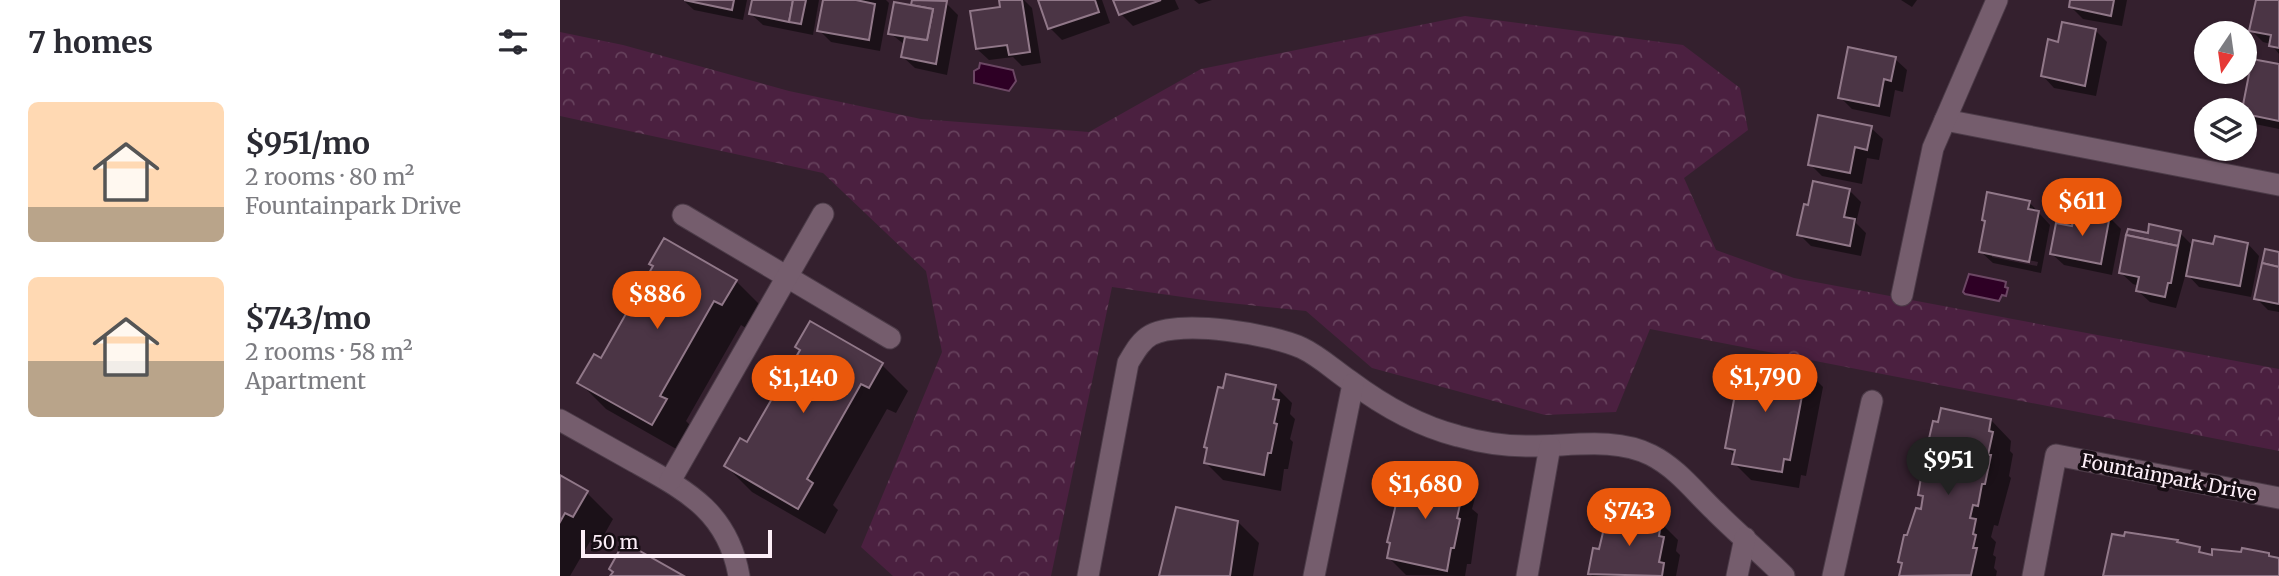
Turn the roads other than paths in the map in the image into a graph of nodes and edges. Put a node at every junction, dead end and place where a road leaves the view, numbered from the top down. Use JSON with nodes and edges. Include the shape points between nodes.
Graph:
{"nodes":[{"id":1,"x":1997,"y":0,"type":"edge"},
{"id":2,"x":1945,"y":120,"type":"junction"},
{"id":3,"x":2279,"y":185,"type":"edge"},
{"id":4,"x":823,"y":214,"type":"dead end"},
{"id":5,"x":683,"y":215,"type":"dead end"},
{"id":6,"x":788,"y":276,"type":"junction"},
{"id":7,"x":1902,"y":295,"type":"dead end"},
{"id":8,"x":890,"y":338,"type":"dead end"},
{"id":9,"x":1353,"y":384,"type":"junction"},
{"id":10,"x":1871,"y":401,"type":"dead end"},
{"id":11,"x":560,"y":420,"type":"edge"},
{"id":12,"x":1550,"y":446,"type":"junction"},
{"id":13,"x":670,"y":481,"type":"junction"},
{"id":14,"x":2279,"y":498,"type":"edge"},
{"id":15,"x":1745,"y":538,"type":"junction"},
{"id":16,"x":738,"y":576,"type":"edge"},
{"id":17,"x":1088,"y":576,"type":"edge"},
{"id":18,"x":1314,"y":576,"type":"edge"},
{"id":19,"x":1527,"y":576,"type":"edge"},
{"id":20,"x":1737,"y":576,"type":"edge"},
{"id":21,"x":1784,"y":576,"type":"edge"},
{"id":22,"x":1833,"y":576,"type":"edge"},
{"id":23,"x":2033,"y":576,"type":"edge"}],
"edges":[{"from":1,"to":2,"type":"street"},
{"from":2,"to":3,"type":"street"},
{"from":2,"to":7,"type":"street","via":[[1930,158]]},
{"from":4,"to":6,"type":"street"},
{"from":5,"to":6,"type":"street"},
{"from":6,"to":8,"type":"street"},
{"from":6,"to":13,"type":"street"},
{"from":9,"to":12,"type":"street","via":[[1400,414],[1447,433],[1491,443]]},
{"from":9,"to":17,"type":"street","via":[[1304,349],[1281,340],[1193,328],[1151,335],[1128,363]]},
{"from":9,"to":18,"type":"street"},
{"from":10,"to":22,"type":"street"},
{"from":11,"to":13,"type":"street"},
{"from":12,"to":15,"type":"street","via":[[1611,445],[1651,455]]},
{"from":12,"to":19,"type":"street"},
{"from":13,"to":16,"type":"street","via":[[716,519],[728,540]]},
{"from":14,"to":23,"type":"street","name":"Fountainpark Drive","via":[[2056,455]]},
{"from":15,"to":20,"type":"street"},
{"from":15,"to":21,"type":"street"}]}
